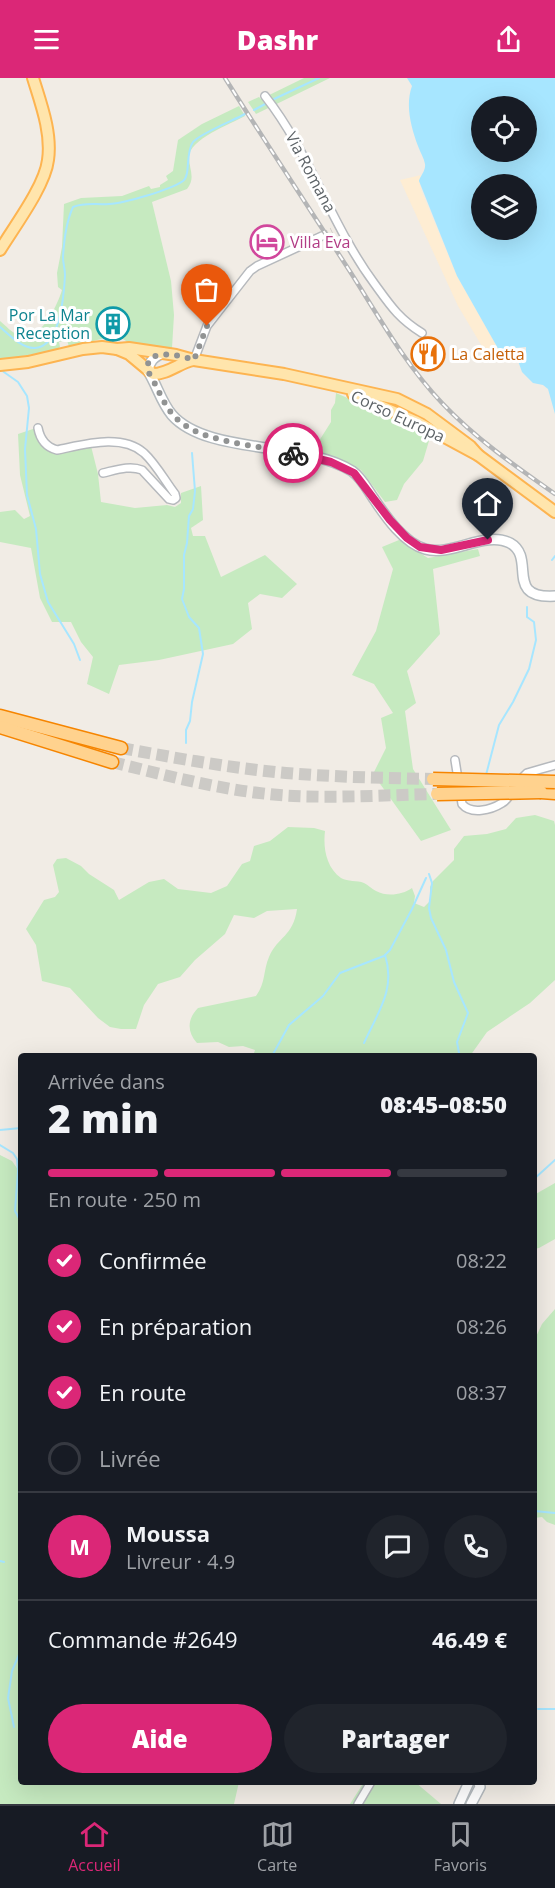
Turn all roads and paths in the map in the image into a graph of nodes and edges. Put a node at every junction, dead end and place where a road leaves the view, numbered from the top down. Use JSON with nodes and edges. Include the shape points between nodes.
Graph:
{"nodes":[{"id":1,"x":33,"y":78,"type":"edge"},
{"id":2,"x":265,"y":96,"type":"dead end"},
{"id":3,"x":339,"y":226,"type":"junction"},
{"id":4,"x":332,"y":231,"type":"tunnel mouth"},
{"id":5,"x":322,"y":236,"type":"tunnel mouth"},
{"id":6,"x":0,"y":250,"type":"edge"},
{"id":7,"x":422,"y":333,"type":"dead end"},
{"id":8,"x":117,"y":349,"type":"junction"},
{"id":9,"x":163,"y":353,"type":"junction"},
{"id":10,"x":197,"y":357,"type":"junction"},
{"id":11,"x":0,"y":365,"type":"edge"},
{"id":12,"x":170,"y":370,"type":"junction"},
{"id":13,"x":148,"y":371,"type":"junction"},
{"id":14,"x":316,"y":381,"type":"junction"},
{"id":15,"x":163,"y":400,"type":"junction"},
{"id":16,"x":421,"y":410,"type":"junction"},
{"id":17,"x":415,"y":421,"type":"junction"},
{"id":18,"x":38,"y":428,"type":"dead end"},
{"id":19,"x":478,"y":455,"type":"junction"},
{"id":20,"x":103,"y":473,"type":"dead end"},
{"id":21,"x":555,"y":512,"type":"edge"},
{"id":22,"x":555,"y":596,"type":"edge"},
{"id":23,"x":0,"y":716,"type":"edge"},
{"id":24,"x":0,"y":727,"type":"edge"},
{"id":25,"x":121,"y":748,"type":"tunnel mouth"},
{"id":26,"x":455,"y":760,"type":"dead end"},
{"id":27,"x":112,"y":762,"type":"tunnel mouth"},
{"id":28,"x":555,"y":765,"type":"edge"},
{"id":29,"x":434,"y":779,"type":"tunnel mouth"},
{"id":30,"x":555,"y":782,"type":"edge"},
{"id":31,"x":555,"y":793,"type":"edge"},
{"id":32,"x":437,"y":794,"type":"tunnel mouth"},
{"id":33,"x":369,"y":1785,"type":"edge"},
{"id":34,"x":468,"y":1785,"type":"edge"},
{"id":35,"x":480,"y":1785,"type":"edge"},
{"id":36,"x":358,"y":1804,"type":"edge"},
{"id":37,"x":459,"y":1804,"type":"edge"},
{"id":38,"x":471,"y":1804,"type":"edge"}],
"edges":[{"from":1,"to":6,"type":"main road","via":[[46,130],[47,167]]},
{"from":2,"to":3,"type":"street","name":"Via Romana","via":[[289,129]]},
{"from":3,"to":4,"type":"street"},
{"from":3,"to":7,"type":"street","name":"Via Romana","via":[[362,268],[396,313]]},
{"from":5,"to":10,"type":"street","via":[[250,271],[207,326]]},
{"from":8,"to":9,"type":"main road","name":"Corso Europa"},
{"from":8,"to":11,"type":"main road","name":"Corso Europa","via":[[83,349]]},
{"from":8,"to":13,"type":"main road","via":[[134,357]]},
{"from":9,"to":10,"type":"main road","name":"Corso Europa"},
{"from":9,"to":13,"type":"main road","via":[[152,359]]},
{"from":10,"to":12,"type":"main road"},
{"from":10,"to":14,"type":"main road","name":"Corso Europa"},
{"from":12,"to":13,"type":"main road","via":[[156,374]]},
{"from":12,"to":15,"type":"main road","via":[[164,381]]},
{"from":13,"to":15,"type":"main road"},
{"from":14,"to":16,"type":"main road","name":"Corso Europa","via":[[396,399]]},
{"from":14,"to":17,"type":"main road","name":"Corso Europa"},
{"from":15,"to":22,"type":"main road","via":[[173,416],[197,432],[326,460],[354,473],[390,520],[420,547],[438,550],[491,540],[510,543],[521,556],[526,587],[539,596]]},
{"from":16,"to":17,"type":"main road","via":[[421,418]]},
{"from":16,"to":19,"type":"main road","name":"Corso Europa"},
{"from":17,"to":19,"type":"main road","name":"Corso Europa"},
{"from":18,"to":20,"type":"street","via":[[40,436],[57,450],[96,442],[137,449],[176,498],[169,499],[137,468]]},
{"from":19,"to":21,"type":"main road","name":"Corso Europa"},
{"from":23,"to":25,"type":"highway"},
{"from":24,"to":27,"type":"highway"},
{"from":26,"to":28,"type":"street","via":[[462,804],[476,811],[503,803],[527,773]]},
{"from":29,"to":30,"type":"highway","bridge":true},
{"from":31,"to":32,"type":"highway","bridge":true},
{"from":33,"to":36,"type":"street"},
{"from":34,"to":37,"type":"main road"},
{"from":35,"to":38,"type":"main road"}]}
